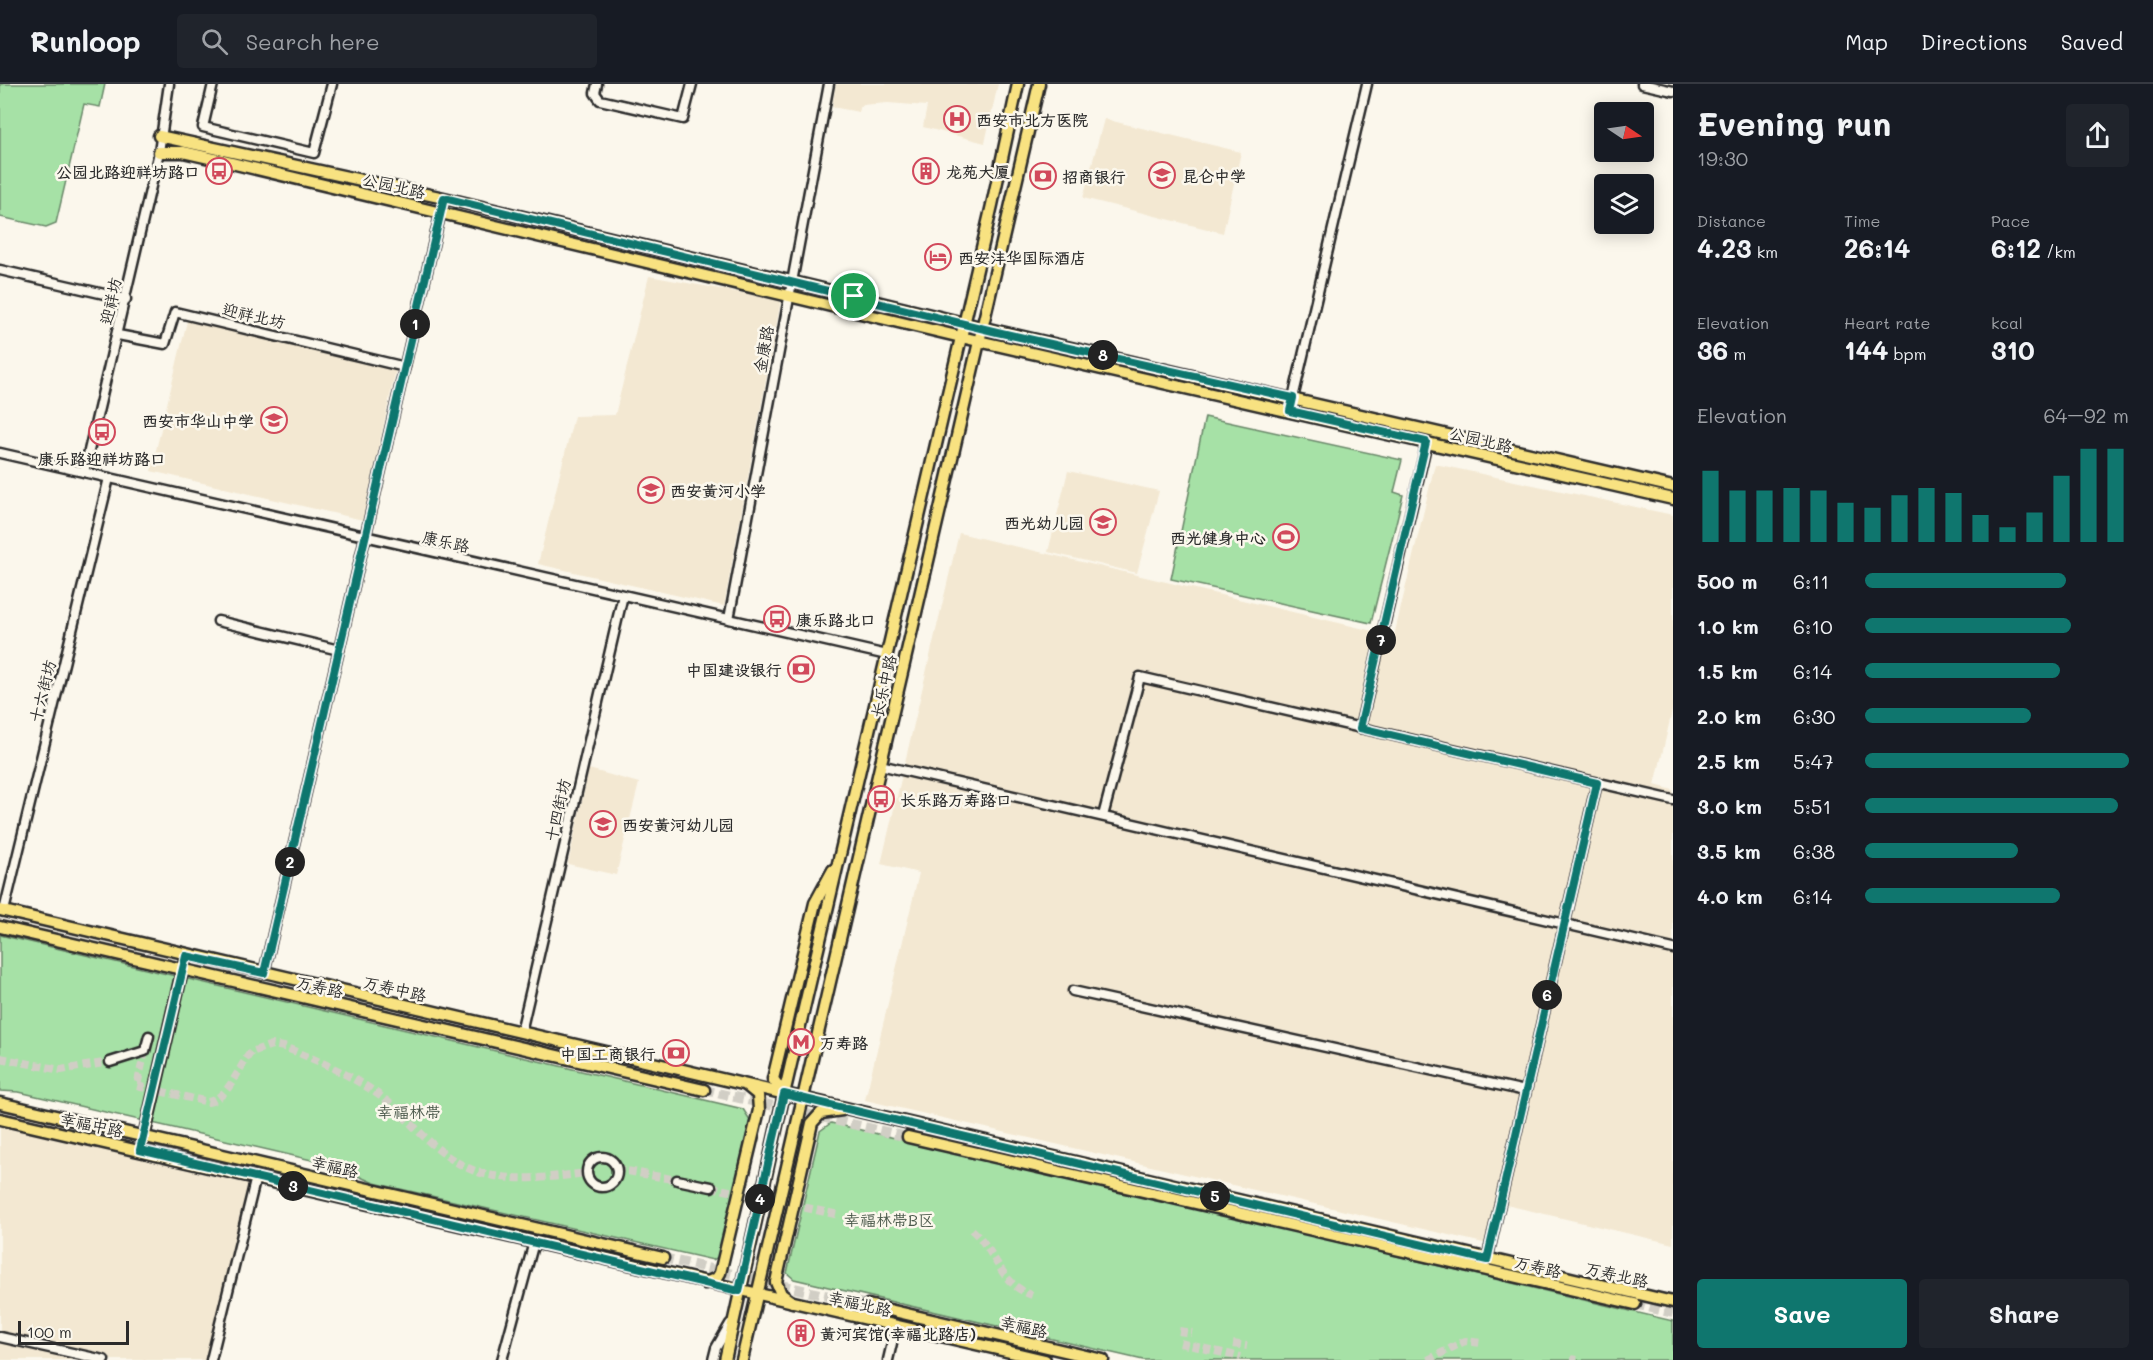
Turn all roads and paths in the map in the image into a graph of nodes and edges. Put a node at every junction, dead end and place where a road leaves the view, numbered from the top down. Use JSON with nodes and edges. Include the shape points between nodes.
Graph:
{"nodes":[{"id":1,"x":169,"y":84,"type":"edge"},
{"id":2,"x":213,"y":84,"type":"edge"},
{"id":3,"x":332,"y":84,"type":"edge"},
{"id":4,"x":597,"y":84,"type":"edge"},
{"id":5,"x":692,"y":84,"type":"edge"},
{"id":6,"x":828,"y":84,"type":"edge"},
{"id":7,"x":1018,"y":84,"type":"edge"},
{"id":8,"x":1039,"y":84,"type":"edge"},
{"id":9,"x":1367,"y":84,"type":"edge"},
{"id":10,"x":1642,"y":84,"type":"edge"},
{"id":11,"x":1673,"y":91,"type":"edge"},
{"id":12,"x":159,"y":136,"type":"junction"},
{"id":13,"x":159,"y":152,"type":"junction"},
{"id":14,"x":444,"y":198,"type":"junction"},
{"id":15,"x":441,"y":211,"type":"junction"},
{"id":16,"x":0,"y":270,"type":"edge"},
{"id":17,"x":791,"y":281,"type":"junction"},
{"id":18,"x":789,"y":294,"type":"junction"},
{"id":19,"x":126,"y":299,"type":"junction"},
{"id":20,"x":965,"y":323,"type":"junction"},
{"id":21,"x":983,"y":328,"type":"junction"},
{"id":22,"x":118,"y":335,"type":"junction"},
{"id":23,"x":961,"y":337,"type":"junction"},
{"id":24,"x":979,"y":341,"type":"junction"},
{"id":25,"x":405,"y":367,"type":"junction"},
{"id":26,"x":1293,"y":398,"type":"junction"},
{"id":27,"x":1290,"y":411,"type":"junction"},
{"id":28,"x":1426,"y":442,"type":"junction"},
{"id":29,"x":0,"y":453,"type":"edge"},
{"id":30,"x":84,"y":472,"type":"junction"},
{"id":31,"x":109,"y":478,"type":"junction"},
{"id":32,"x":1673,"y":487,"type":"edge"},
{"id":33,"x":1673,"y":499,"type":"edge"},
{"id":34,"x":365,"y":538,"type":"junction"},
{"id":35,"x":623,"y":595,"type":"junction"},
{"id":36,"x":729,"y":619,"type":"junction"},
{"id":37,"x":218,"y":621,"type":"dead end"},
{"id":38,"x":339,"y":650,"type":"junction"},
{"id":39,"x":887,"y":655,"type":"junction"},
{"id":40,"x":1360,"y":728,"type":"junction"},
{"id":41,"x":880,"y":765,"type":"junction"},
{"id":42,"x":1597,"y":783,"type":"junction"},
{"id":43,"x":1673,"y":800,"type":"edge"},
{"id":44,"x":850,"y":813,"type":"junction"},
{"id":45,"x":1103,"y":816,"type":"junction"},
{"id":46,"x":868,"y":817,"type":"junction"},
{"id":47,"x":2,"y":910,"type":"edge"},
{"id":48,"x":1564,"y":922,"type":"junction"},
{"id":49,"x":0,"y":927,"type":"edge"},
{"id":50,"x":117,"y":938,"type":"junction"},
{"id":51,"x":62,"y":942,"type":"junction"},
{"id":52,"x":1673,"y":949,"type":"edge"},
{"id":53,"x":186,"y":956,"type":"junction"},
{"id":54,"x":183,"y":970,"type":"junction"},
{"id":55,"x":264,"y":973,"type":"junction"},
{"id":56,"x":337,"y":990,"type":"junction"},
{"id":57,"x":1073,"y":991,"type":"dead end"},
{"id":58,"x":416,"y":1023,"type":"junction"},
{"id":59,"x":521,"y":1032,"type":"junction"},
{"id":60,"x":149,"y":1035,"type":"dead end"},
{"id":61,"x":110,"y":1062,"type":"tunnel mouth"},
{"id":62,"x":744,"y":1084,"type":"junction"},
{"id":63,"x":704,"y":1090,"type":"tunnel mouth"},
{"id":64,"x":1525,"y":1091,"type":"junction"},
{"id":65,"x":784,"y":1094,"type":"junction"},
{"id":66,"x":803,"y":1098,"type":"junction"},
{"id":67,"x":0,"y":1103,"type":"edge"},
{"id":68,"x":855,"y":1110,"type":"junction"},
{"id":69,"x":0,"y":1111,"type":"edge"},
{"id":70,"x":0,"y":1119,"type":"edge"},
{"id":71,"x":46,"y":1129,"type":"junction"},
{"id":72,"x":144,"y":1137,"type":"junction"},
{"id":73,"x":908,"y":1137,"type":"tunnel mouth"},
{"id":74,"x":140,"y":1150,"type":"junction"},
{"id":75,"x":256,"y":1177,"type":"junction"},
{"id":76,"x":677,"y":1180,"type":"tunnel mouth"},
{"id":77,"x":711,"y":1187,"type":"tunnel mouth"},
{"id":78,"x":534,"y":1242,"type":"junction"},
{"id":79,"x":663,"y":1257,"type":"tunnel mouth"},
{"id":80,"x":1487,"y":1260,"type":"junction"},
{"id":81,"x":705,"y":1283,"type":"junction"},
{"id":82,"x":739,"y":1291,"type":"junction"},
{"id":83,"x":758,"y":1295,"type":"junction"},
{"id":84,"x":1673,"y":1302,"type":"edge"},
{"id":85,"x":794,"y":1304,"type":"junction"},
{"id":86,"x":1635,"y":1304,"type":"tunnel mouth"},
{"id":87,"x":868,"y":1305,"type":"tunnel mouth"},
{"id":88,"x":733,"y":1319,"type":"junction"},
{"id":89,"x":896,"y":1326,"type":"junction"},
{"id":90,"x":0,"y":1337,"type":"edge"},
{"id":91,"x":104,"y":1360,"type":"edge"},
{"id":92,"x":211,"y":1360,"type":"edge"},
{"id":93,"x":502,"y":1360,"type":"edge"},
{"id":94,"x":713,"y":1360,"type":"edge"},
{"id":95,"x":725,"y":1360,"type":"edge"},
{"id":96,"x":742,"y":1360,"type":"edge"},
{"id":97,"x":888,"y":1360,"type":"edge"},
{"id":98,"x":1046,"y":1360,"type":"edge"},
{"id":99,"x":1103,"y":1360,"type":"edge"}],
"edges":[{"from":1,"to":12,"type":"street","name":"迎祥坊"},
{"from":2,"to":3,"type":"street","via":[[203,127],[314,153]]},
{"from":4,"to":5,"type":"street","via":[[595,93],[600,100],[683,119]]},
{"from":6,"to":17,"type":"street","name":"金康路"},
{"from":7,"to":20,"type":"main road","name":"长乐中路"},
{"from":8,"to":21,"type":"main road","name":"长乐中路"},
{"from":9,"to":26,"type":"street"},
{"from":10,"to":11,"type":"street"},
{"from":12,"to":13,"type":"street","name":"迎祥坊"},
{"from":12,"to":14,"type":"main road","name":"公园北路"},
{"from":13,"to":15,"type":"main road","name":"公园北路","via":[[183,152]]},
{"from":13,"to":19,"type":"street","name":"迎祥坊"},
{"from":14,"to":15,"type":"street"},
{"from":14,"to":17,"type":"main road","name":"公园北路"},
{"from":15,"to":18,"type":"main road","name":"公园北路"},
{"from":15,"to":25,"type":"street"},
{"from":16,"to":19,"type":"street"},
{"from":17,"to":18,"type":"street","name":"金康路"},
{"from":17,"to":20,"type":"main road","name":"公园北路"},
{"from":18,"to":23,"type":"main road","name":"公园北路"},
{"from":18,"to":36,"type":"street","name":"金康路"},
{"from":19,"to":22,"type":"street","name":"迎祥坊"},
{"from":20,"to":21,"type":"main road","name":"公园北路"},
{"from":20,"to":23,"type":"main road","name":"长乐中路"},
{"from":21,"to":24,"type":"main road","name":"长乐中路"},
{"from":21,"to":26,"type":"main road","name":"公园北路"},
{"from":22,"to":25,"type":"street","name":"迎祥北坊","via":[[165,344],[175,312]]},
{"from":22,"to":30,"type":"street","name":"迎祥坊"},
{"from":23,"to":24,"type":"main road","name":"公园北路"},
{"from":23,"to":39,"type":"main road","name":"长乐中路"},
{"from":24,"to":27,"type":"main road","name":"公园北路"},
{"from":24,"to":41,"type":"main road","name":"长乐中路"},
{"from":25,"to":34,"type":"street"},
{"from":26,"to":27,"type":"street"},
{"from":26,"to":32,"type":"main road","name":"公园北路"},
{"from":27,"to":28,"type":"main road","name":"公园北路"},
{"from":28,"to":33,"type":"main road","name":"公园北路"},
{"from":28,"to":40,"type":"street"},
{"from":29,"to":30,"type":"street","name":"康乐路"},
{"from":30,"to":31,"type":"street","name":"康乐路"},
{"from":31,"to":34,"type":"street","name":"康乐路"},
{"from":31,"to":47,"type":"street","name":"十六街坊"},
{"from":34,"to":35,"type":"street","name":"康乐路"},
{"from":34,"to":38,"type":"street"},
{"from":35,"to":36,"type":"street","name":"康乐路"},
{"from":35,"to":59,"type":"street","name":"十四街坊"},
{"from":36,"to":39,"type":"street","name":"康乐路"},
{"from":37,"to":38,"type":"street"},
{"from":38,"to":55,"type":"street"},
{"from":39,"to":44,"type":"main road","name":"长乐中路"},
{"from":40,"to":42,"type":"street"},
{"from":40,"to":45,"type":"street","via":[[1140,677]]},
{"from":41,"to":45,"type":"street"},
{"from":41,"to":46,"type":"main road","name":"长乐中路"},
{"from":42,"to":43,"type":"street"},
{"from":42,"to":48,"type":"street"},
{"from":44,"to":46,"type":"main road"},
{"from":44,"to":65,"type":"main road","name":"长乐中路"},
{"from":45,"to":48,"type":"street"},
{"from":46,"to":66,"type":"main road","name":"长乐中路"},
{"from":47,"to":50,"type":"main road","name":"万寿中路"},
{"from":48,"to":52,"type":"street"},
{"from":48,"to":64,"type":"street"},
{"from":49,"to":51,"type":"main road","name":"万寿路"},
{"from":50,"to":51,"type":"main road"},
{"from":50,"to":53,"type":"main road","name":"万寿中路"},
{"from":51,"to":54,"type":"main road","name":"万寿路"},
{"from":53,"to":54,"type":"main road"},
{"from":53,"to":55,"type":"main road","name":"万寿中路"},
{"from":54,"to":58,"type":"main road","name":"万寿路"},
{"from":54,"to":72,"type":"main road"},
{"from":55,"to":56,"type":"main road","name":"万寿中路"},
{"from":56,"to":58,"type":"main road"},
{"from":56,"to":59,"type":"main road","name":"万寿中路"},
{"from":57,"to":64,"type":"street"},
{"from":58,"to":63,"type":"main road","name":"万寿路"},
{"from":59,"to":62,"type":"main road","name":"万寿中路"},
{"from":60,"to":61,"type":"street","via":[[145,1051]]},
{"from":62,"to":65,"type":"main road","name":"万寿中路"},
{"from":62,"to":81,"type":"main road","via":[[758,1095],[759,1110],[720,1273]]},
{"from":64,"to":80,"type":"street"},
{"from":65,"to":66,"type":"main road","name":"万寿北路"},
{"from":65,"to":82,"type":"main road","name":"长乐中路"},
{"from":66,"to":68,"type":"main road","name":"万寿北路"},
{"from":66,"to":83,"type":"main road","name":"长乐中路"},
{"from":67,"to":72,"type":"main road","name":"幸福路"},
{"from":68,"to":80,"type":"main road","name":"万寿北路"},
{"from":68,"to":85,"type":"main road","via":[[821,1113],[813,1123],[776,1282],[781,1294]]},
{"from":69,"to":71,"type":"main road"},
{"from":70,"to":71,"type":"main road","name":"幸福中路"},
{"from":71,"to":74,"type":"main road","name":"幸福中路"},
{"from":72,"to":74,"type":"main road"},
{"from":72,"to":79,"type":"main road","name":"幸福路"},
{"from":73,"to":86,"type":"main road","name":"万寿路"},
{"from":74,"to":75,"type":"main road","name":"幸福中路"},
{"from":75,"to":78,"type":"main road","name":"幸福中路"},
{"from":75,"to":92,"type":"street"},
{"from":76,"to":77,"type":"street"},
{"from":78,"to":81,"type":"main road","name":"幸福中路"},
{"from":78,"to":93,"type":"street"},
{"from":80,"to":84,"type":"main road","name":"万寿北路"},
{"from":81,"to":82,"type":"main road","name":"幸福中路"},
{"from":82,"to":83,"type":"main road","name":"幸福北路"},
{"from":82,"to":88,"type":"main road","name":"长乐中路"},
{"from":83,"to":85,"type":"main road","name":"幸福北路"},
{"from":83,"to":96,"type":"main road","name":"长乐中路"},
{"from":85,"to":89,"type":"main road","name":"幸福北路"},
{"from":87,"to":99,"type":"main road","name":"幸福路"},
{"from":88,"to":94,"type":"street"},
{"from":88,"to":95,"type":"main road","name":"长乐中路"},
{"from":89,"to":97,"type":"street"},
{"from":89,"to":98,"type":"main road","name":"幸福北路"},
{"from":90,"to":91,"type":"street"}]}
